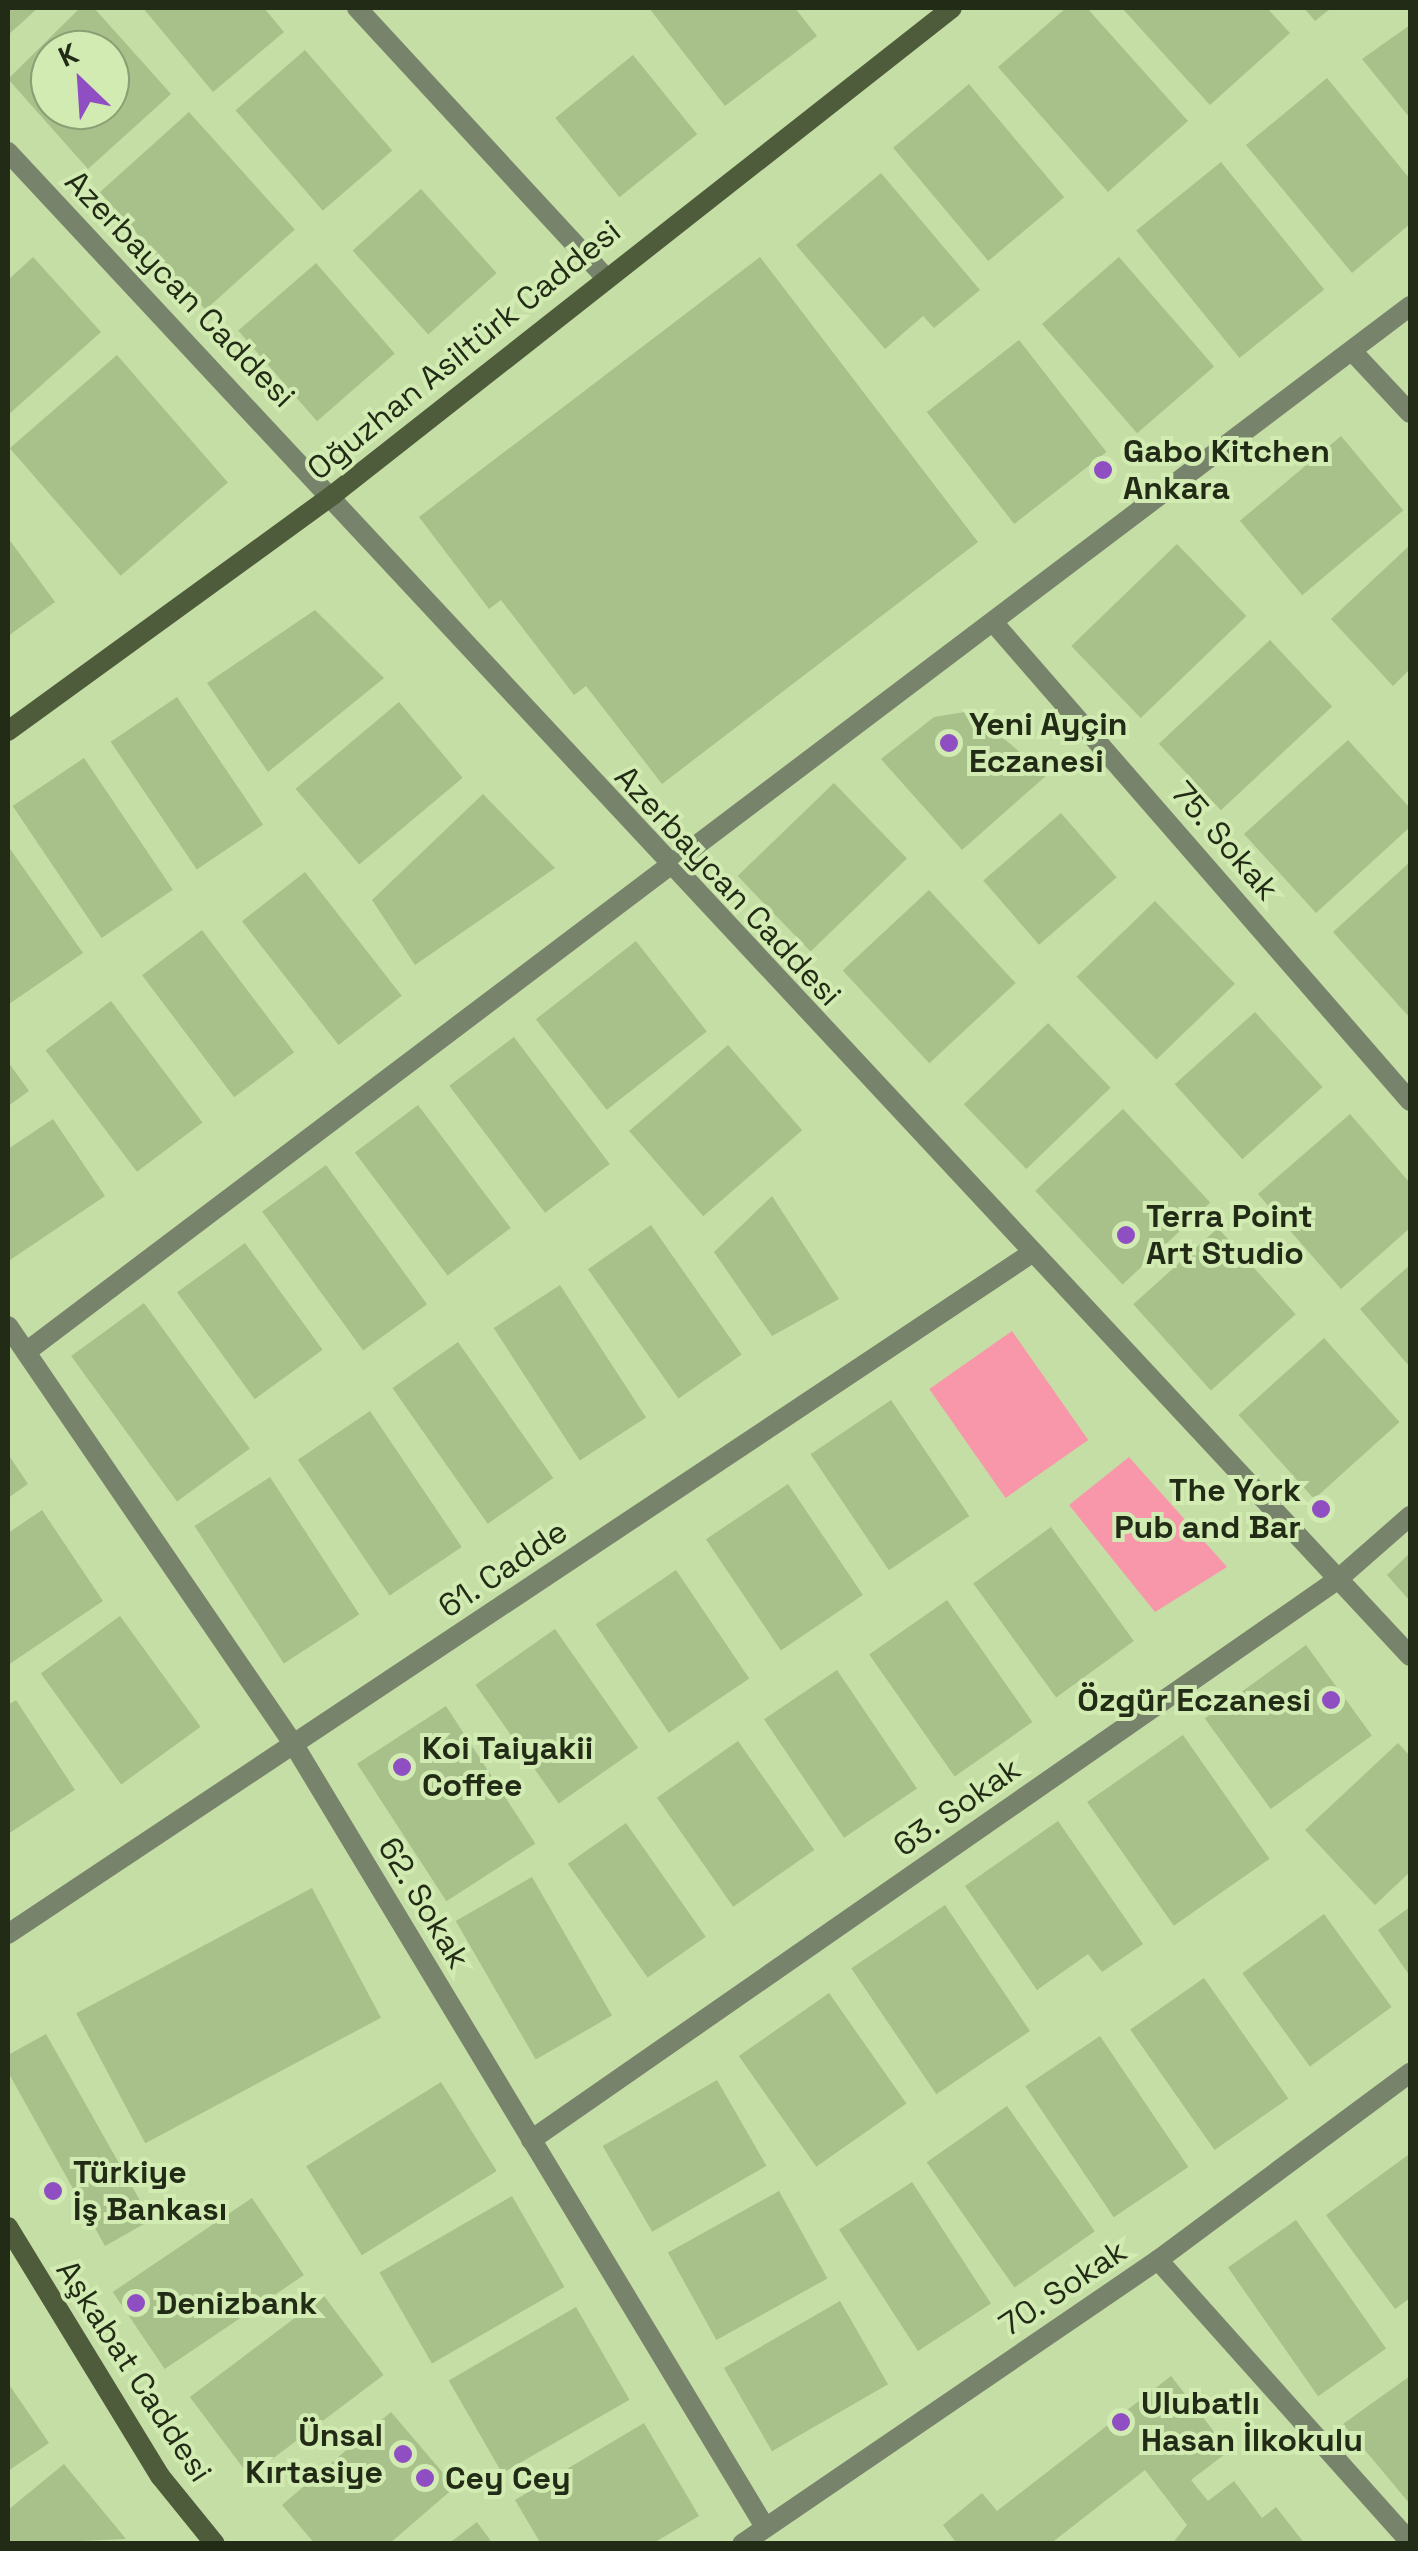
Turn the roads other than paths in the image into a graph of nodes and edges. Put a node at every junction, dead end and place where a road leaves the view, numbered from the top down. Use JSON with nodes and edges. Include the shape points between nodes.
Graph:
{"nodes":[{"id":1,"x":356,"y":8,"type":"edge"},
{"id":2,"x":952,"y":8,"type":"edge"},
{"id":3,"x":8,"y":152,"type":"edge"},
{"id":4,"x":604,"y":275,"type":"junction"},
{"id":5,"x":1410,"y":306,"type":"edge"},
{"id":6,"x":1352,"y":351,"type":"junction"},
{"id":7,"x":1410,"y":413,"type":"edge"},
{"id":8,"x":334,"y":494,"type":"junction"},
{"id":9,"x":993,"y":622,"type":"junction"},
{"id":10,"x":8,"y":732,"type":"edge"},
{"id":11,"x":667,"y":868,"type":"junction"},
{"id":12,"x":1410,"y":1101,"type":"edge"},
{"id":13,"x":1032,"y":1253,"type":"junction"},
{"id":14,"x":8,"y":1326,"type":"edge"},
{"id":15,"x":26,"y":1352,"type":"junction"},
{"id":16,"x":1410,"y":1516,"type":"edge"},
{"id":17,"x":1337,"y":1580,"type":"junction"},
{"id":18,"x":1410,"y":1656,"type":"edge"},
{"id":19,"x":294,"y":1745,"type":"junction"},
{"id":20,"x":8,"y":1934,"type":"edge"},
{"id":21,"x":1410,"y":2073,"type":"edge"},
{"id":22,"x":531,"y":2140,"type":"junction"},
{"id":23,"x":8,"y":2228,"type":"edge"},
{"id":24,"x":1158,"y":2260,"type":"junction"},
{"id":25,"x":765,"y":2527,"type":"junction"},
{"id":26,"x":1410,"y":2542,"type":"edge"},
{"id":27,"x":214,"y":2544,"type":"edge"},
{"id":28,"x":742,"y":2544,"type":"edge"}],
"edges":[{"from":1,"to":4,"type":"street"},
{"from":2,"to":4,"type":"main road","name":"Oğuzhan Asiltürk Caddesi"},
{"from":3,"to":8,"type":"street","name":"Azerbaycan Caddesi"},
{"from":4,"to":8,"type":"main road","name":"Oğuzhan Asiltürk Caddesi"},
{"from":5,"to":6,"type":"street"},
{"from":6,"to":7,"type":"street"},
{"from":6,"to":9,"type":"street"},
{"from":8,"to":10,"type":"main road","name":"Oğuzhan Asiltürk Caddesi"},
{"from":8,"to":11,"type":"street","name":"Azerbaycan Caddesi"},
{"from":9,"to":11,"type":"street"},
{"from":9,"to":12,"type":"street","name":"75. Sokak"},
{"from":11,"to":13,"type":"street","name":"Azerbaycan Caddesi"},
{"from":11,"to":15,"type":"street"},
{"from":13,"to":17,"type":"street","name":"Azerbaycan Caddesi"},
{"from":13,"to":19,"type":"street","name":"61. Cadde"},
{"from":14,"to":15,"type":"street","name":"62. Sokak"},
{"from":15,"to":19,"type":"street","name":"62. Sokak"},
{"from":16,"to":17,"type":"street","name":"63. Sokak"},
{"from":17,"to":18,"type":"street","name":"Azerbaycan Caddesi"},
{"from":17,"to":22,"type":"street","name":"63. Sokak"},
{"from":19,"to":20,"type":"street","name":"61. Cadde"},
{"from":19,"to":22,"type":"street","name":"62. Sokak"},
{"from":21,"to":24,"type":"street","name":"70. Sokak"},
{"from":22,"to":25,"type":"street","name":"62. Sokak"},
{"from":23,"to":27,"type":"main road","name":"Aşkabat Caddesi","via":[[160,2476]]},
{"from":24,"to":25,"type":"street","name":"70. Sokak"},
{"from":24,"to":26,"type":"street"},
{"from":25,"to":28,"type":"street","name":"70. Sokak"}]}
